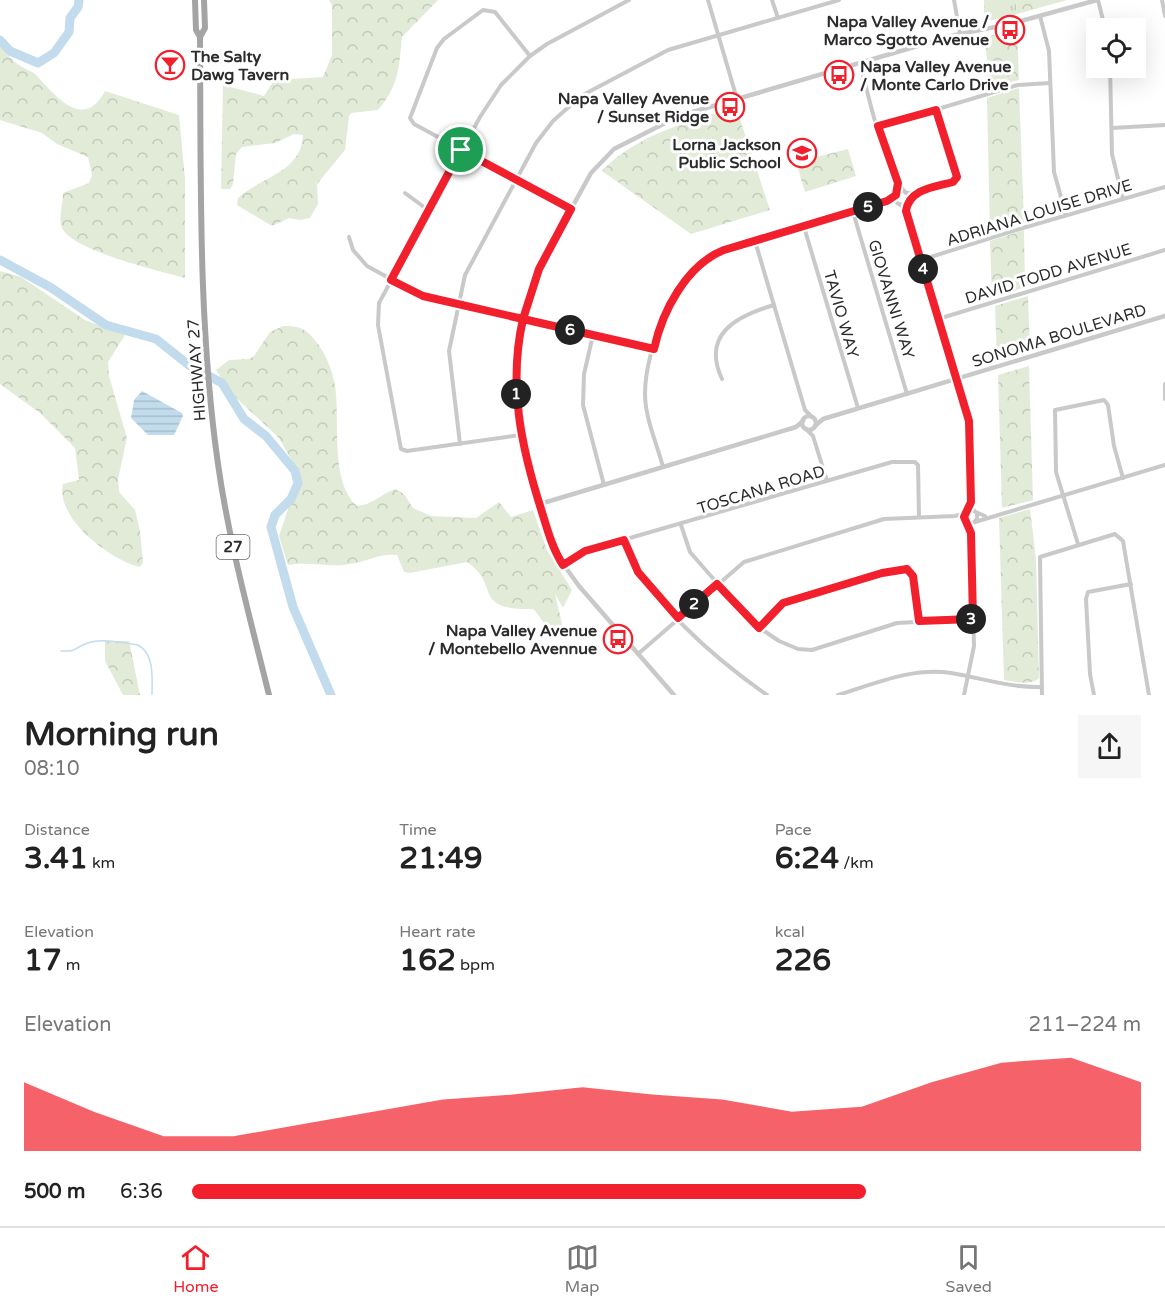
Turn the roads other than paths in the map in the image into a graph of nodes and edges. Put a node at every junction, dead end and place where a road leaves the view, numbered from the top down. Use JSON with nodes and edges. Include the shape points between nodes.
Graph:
{"nodes":[{"id":1,"x":195,"y":0,"type":"edge"},
{"id":2,"x":204,"y":0,"type":"edge"},
{"id":3,"x":629,"y":0,"type":"edge"},
{"id":4,"x":708,"y":0,"type":"edge"},
{"id":5,"x":772,"y":0,"type":"edge"},
{"id":6,"x":839,"y":0,"type":"edge"},
{"id":7,"x":954,"y":0,"type":"edge"},
{"id":8,"x":1098,"y":0,"type":"edge"},
{"id":9,"x":1162,"y":0,"type":"edge"},
{"id":10,"x":832,"y":1,"type":"edge"},
{"id":11,"x":1040,"y":16,"type":"junction"},
{"id":12,"x":1165,"y":16,"type":"edge"},
{"id":13,"x":778,"y":18,"type":"junction"},
{"id":14,"x":1102,"y":18,"type":"edge"},
{"id":15,"x":960,"y":34,"type":"junction"},
{"id":16,"x":718,"y":36,"type":"junction"},
{"id":17,"x":200,"y":37,"type":"junction"},
{"id":18,"x":530,"y":56,"type":"junction"},
{"id":19,"x":860,"y":62,"type":"junction"},
{"id":20,"x":1110,"y":78,"type":"edge"},
{"id":21,"x":1050,"y":83,"type":"junction"},
{"id":22,"x":737,"y":99,"type":"junction"},
{"id":23,"x":936,"y":110,"type":"junction"},
{"id":24,"x":1165,"y":125,"type":"edge"},
{"id":25,"x":878,"y":126,"type":"junction"},
{"id":26,"x":1112,"y":128,"type":"junction"},
{"id":27,"x":461,"y":150,"type":"junction"},
{"id":28,"x":516,"y":180,"type":"junction"},
{"id":29,"x":898,"y":183,"type":"junction"},
{"id":30,"x":1165,"y":187,"type":"edge"},
{"id":31,"x":906,"y":192,"type":"junction"},
{"id":32,"x":405,"y":193,"type":"dead end"},
{"id":33,"x":916,"y":193,"type":"junction"},
{"id":34,"x":896,"y":194,"type":"junction"},
{"id":35,"x":1123,"y":199,"type":"junction"},
{"id":36,"x":887,"y":201,"type":"junction"},
{"id":37,"x":908,"y":201,"type":"junction"},
{"id":38,"x":899,"y":204,"type":"junction"},
{"id":39,"x":571,"y":209,"type":"junction"},
{"id":40,"x":428,"y":210,"type":"junction"},
{"id":41,"x":906,"y":211,"type":"junction"},
{"id":42,"x":853,"y":212,"type":"junction"},
{"id":43,"x":1066,"y":215,"type":"junction"},
{"id":44,"x":804,"y":227,"type":"junction"},
{"id":45,"x":349,"y":237,"type":"dead end"},
{"id":46,"x":755,"y":242,"type":"junction"},
{"id":47,"x":1165,"y":250,"type":"edge"},
{"id":48,"x":921,"y":260,"type":"junction"},
{"id":49,"x":391,"y":280,"type":"junction"},
{"id":50,"x":459,"y":304,"type":"junction"},
{"id":51,"x":774,"y":305,"type":"junction"},
{"id":52,"x":1165,"y":316,"type":"edge"},
{"id":53,"x":523,"y":319,"type":"junction"},
{"id":54,"x":938,"y":319,"type":"junction"},
{"id":55,"x":593,"y":335,"type":"junction"},
{"id":56,"x":654,"y":349,"type":"junction"},
{"id":57,"x":722,"y":379,"type":"dead end"},
{"id":58,"x":956,"y":379,"type":"junction"},
{"id":59,"x":1165,"y":384,"type":"edge"},
{"id":60,"x":907,"y":394,"type":"junction"},
{"id":61,"x":1165,"y":399,"type":"edge"},
{"id":62,"x":858,"y":408,"type":"junction"},
{"id":63,"x":805,"y":410,"type":"junction"},
{"id":64,"x":812,"y":417,"type":"junction"},
{"id":65,"x":823,"y":419,"type":"junction"},
{"id":66,"x":803,"y":421,"type":"junction"},
{"id":67,"x":815,"y":426,"type":"junction"},
{"id":68,"x":796,"y":427,"type":"junction"},
{"id":69,"x":806,"y":429,"type":"junction"},
{"id":70,"x":520,"y":435,"type":"junction"},
{"id":71,"x":813,"y":436,"type":"junction"},
{"id":72,"x":460,"y":444,"type":"junction"},
{"id":73,"x":1165,"y":465,"type":"edge"},
{"id":74,"x":663,"y":467,"type":"junction"},
{"id":75,"x":1123,"y":478,"type":"junction"},
{"id":76,"x":827,"y":481,"type":"junction"},
{"id":77,"x":604,"y":485,"type":"junction"},
{"id":78,"x":1063,"y":496,"type":"junction"},
{"id":79,"x":971,"y":502,"type":"junction"},
{"id":80,"x":540,"y":504,"type":"junction"},
{"id":81,"x":967,"y":512,"type":"junction"},
{"id":82,"x":975,"y":512,"type":"junction"},
{"id":83,"x":955,"y":516,"type":"junction"},
{"id":84,"x":919,"y":517,"type":"junction"},
{"id":85,"x":986,"y":517,"type":"junction"},
{"id":86,"x":967,"y":522,"type":"junction"},
{"id":87,"x":975,"y":522,"type":"junction"},
{"id":88,"x":681,"y":525,"type":"junction"},
{"id":89,"x":971,"y":533,"type":"junction"},
{"id":90,"x":624,"y":540,"type":"junction"},
{"id":91,"x":1078,"y":544,"type":"junction"},
{"id":92,"x":563,"y":565,"type":"junction"},
{"id":93,"x":717,"y":584,"type":"junction"},
{"id":94,"x":1131,"y":584,"type":"junction"},
{"id":95,"x":678,"y":618,"type":"junction"},
{"id":96,"x":973,"y":619,"type":"junction"},
{"id":97,"x":919,"y":621,"type":"junction"},
{"id":98,"x":759,"y":628,"type":"junction"},
{"id":99,"x":638,"y":654,"type":"junction"},
{"id":100,"x":968,"y":677,"type":"junction"},
{"id":101,"x":1042,"y":687,"type":"junction"},
{"id":102,"x":269,"y":695,"type":"edge"},
{"id":103,"x":674,"y":695,"type":"edge"},
{"id":104,"x":767,"y":695,"type":"edge"},
{"id":105,"x":838,"y":695,"type":"edge"},
{"id":106,"x":964,"y":695,"type":"edge"},
{"id":107,"x":1042,"y":695,"type":"edge"},
{"id":108,"x":1094,"y":695,"type":"edge"},
{"id":109,"x":1149,"y":695,"type":"edge"}],
"edges":[{"from":1,"to":17,"type":"main road","name":"HIGHWAY 27","number":"27","via":[[196,30]]},
{"from":2,"to":17,"type":"main road","name":"HIGHWAY 27","number":"27","via":[[205,28]]},
{"from":3,"to":18,"type":"street"},
{"from":4,"to":16,"type":"street"},
{"from":5,"to":13,"type":"street"},
{"from":6,"to":10,"type":"street"},
{"from":7,"to":15,"type":"street"},
{"from":8,"to":11,"type":"street"},
{"from":8,"to":14,"type":"street"},
{"from":9,"to":12,"type":"street"},
{"from":10,"to":13,"type":"street"},
{"from":11,"to":15,"type":"street"},
{"from":11,"to":21,"type":"street","via":[[1049,51]]},
{"from":13,"to":16,"type":"street"},
{"from":15,"to":19,"type":"street"},
{"from":16,"to":22,"type":"street"},
{"from":16,"to":28,"type":"street","via":[[668,50],[581,96],[545,130]]},
{"from":17,"to":102,"type":"main road","name":"HIGHWAY 27","number":"27","via":[[204,293],[218,463],[232,546]]},
{"from":18,"to":27,"type":"street","via":[[495,93]]},
{"from":18,"to":27,"type":"street","via":[[495,12],[487,9],[437,48],[410,118]]},
{"from":19,"to":22,"type":"street"},
{"from":19,"to":25,"type":"street"},
{"from":20,"to":26,"type":"street"},
{"from":21,"to":23,"type":"street","via":[[1023,84]]},
{"from":21,"to":43,"type":"street","via":[[1054,172]]},
{"from":22,"to":39,"type":"street","via":[[672,118],[614,149],[595,167]]},
{"from":23,"to":25,"type":"street"},
{"from":23,"to":33,"type":"street","via":[[957,177],[953,182]]},
{"from":24,"to":26,"type":"street"},
{"from":25,"to":29,"type":"street"},
{"from":26,"to":35,"type":"street","via":[[1112,154]]},
{"from":27,"to":28,"type":"street"},
{"from":27,"to":40,"type":"street"},
{"from":28,"to":39,"type":"street"},
{"from":28,"to":50,"type":"street","via":[[470,264]]},
{"from":29,"to":31,"type":"street"},
{"from":29,"to":34,"type":"street"},
{"from":30,"to":35,"type":"street","name":"ADRIANA LOUISE DRIVE"},
{"from":31,"to":33,"type":"street"},
{"from":31,"to":34,"type":"street"},
{"from":31,"to":37,"type":"street"},
{"from":32,"to":40,"type":"street"},
{"from":33,"to":37,"type":"street"},
{"from":34,"to":36,"type":"street"},
{"from":34,"to":38,"type":"street"},
{"from":35,"to":43,"type":"street","name":"ADRIANA LOUISE DRIVE"},
{"from":36,"to":38,"type":"street"},
{"from":36,"to":42,"type":"street"},
{"from":37,"to":38,"type":"street"},
{"from":37,"to":41,"type":"street"},
{"from":38,"to":41,"type":"street"},
{"from":39,"to":53,"type":"street","via":[[539,269]]},
{"from":40,"to":49,"type":"street"},
{"from":41,"to":48,"type":"street"},
{"from":42,"to":44,"type":"street"},
{"from":42,"to":60,"type":"street","name":"GIOVANNI WAY"},
{"from":43,"to":48,"type":"street","name":"ADRIANA LOUISE DRIVE"},
{"from":44,"to":46,"type":"street"},
{"from":44,"to":62,"type":"street","name":"TAVIO WAY"},
{"from":45,"to":49,"type":"street","via":[[359,259]]},
{"from":46,"to":51,"type":"street"},
{"from":46,"to":56,"type":"street","via":[[716,254],[701,264],[663,315]]},
{"from":47,"to":54,"type":"street","name":"DAVID TODD AVENUE"},
{"from":48,"to":54,"type":"street"},
{"from":49,"to":50,"type":"street","via":[[420,295]]},
{"from":49,"to":72,"type":"street","via":[[379,303],[378,317],[400,446],[407,451]]},
{"from":50,"to":53,"type":"street"},
{"from":50,"to":72,"type":"street","via":[[449,351]]},
{"from":51,"to":57,"type":"street","via":[[739,317],[723,333],[716,356]]},
{"from":51,"to":63,"type":"street"},
{"from":52,"to":58,"type":"street","name":"SONOMA BOULEVARD"},
{"from":53,"to":55,"type":"street"},
{"from":53,"to":70,"type":"street","via":[[515,379]]},
{"from":54,"to":58,"type":"street"},
{"from":55,"to":56,"type":"street"},
{"from":55,"to":77,"type":"street","via":[[584,374],[583,405]]},
{"from":56,"to":74,"type":"street","via":[[645,396]]},
{"from":58,"to":60,"type":"street","name":"SONOMA BOULEVARD"},
{"from":58,"to":79,"type":"street","via":[[970,429]]},
{"from":59,"to":61,"type":"street"},
{"from":60,"to":62,"type":"street","name":"SONOMA BOULEVARD"},
{"from":62,"to":65,"type":"street","name":"SONOMA BOULEVARD"},
{"from":63,"to":64,"type":"street"},
{"from":63,"to":66,"type":"street"},
{"from":64,"to":65,"type":"street","name":"SONOMA BOULEVARD"},
{"from":64,"to":66,"type":"street"},
{"from":64,"to":67,"type":"street"},
{"from":65,"to":67,"type":"street","name":"SONOMA BOULEVARD"},
{"from":66,"to":68,"type":"street"},
{"from":66,"to":69,"type":"street"},
{"from":67,"to":69,"type":"street"},
{"from":67,"to":71,"type":"street"},
{"from":68,"to":69,"type":"street"},
{"from":68,"to":74,"type":"street"},
{"from":69,"to":71,"type":"street"},
{"from":70,"to":72,"type":"street"},
{"from":70,"to":80,"type":"street"},
{"from":71,"to":76,"type":"street"},
{"from":73,"to":75,"type":"street"},
{"from":74,"to":77,"type":"street"},
{"from":75,"to":78,"type":"street"},
{"from":75,"to":78,"type":"street","via":[[1104,400],[1055,410],[1056,472]]},
{"from":76,"to":84,"type":"street","name":"TOSCANA ROAD","via":[[892,462],[915,462],[919,471]]},
{"from":76,"to":88,"type":"street","name":"TOSCANA ROAD"},
{"from":77,"to":80,"type":"street"},
{"from":78,"to":85,"type":"street"},
{"from":78,"to":91,"type":"street"},
{"from":79,"to":81,"type":"street"},
{"from":79,"to":82,"type":"street"},
{"from":80,"to":92,"type":"street"},
{"from":81,"to":82,"type":"street"},
{"from":81,"to":83,"type":"street"},
{"from":81,"to":86,"type":"street"},
{"from":82,"to":85,"type":"street"},
{"from":82,"to":87,"type":"street"},
{"from":83,"to":84,"type":"street"},
{"from":83,"to":86,"type":"street"},
{"from":84,"to":93,"type":"street","via":[[884,519],[752,558]]},
{"from":85,"to":87,"type":"street"},
{"from":86,"to":87,"type":"street"},
{"from":86,"to":89,"type":"street"},
{"from":87,"to":89,"type":"street"},
{"from":88,"to":90,"type":"street","name":"TOSCANA ROAD"},
{"from":88,"to":93,"type":"street","via":[[690,552]]},
{"from":89,"to":96,"type":"street"},
{"from":90,"to":92,"type":"street","name":"TOSCANA ROAD","via":[[585,551]]},
{"from":90,"to":95,"type":"street","via":[[638,572]]},
{"from":91,"to":94,"type":"street","via":[[1115,534],[1121,537]]},
{"from":91,"to":101,"type":"street","via":[[1040,557]]},
{"from":92,"to":99,"type":"street"},
{"from":93,"to":95,"type":"street"},
{"from":93,"to":98,"type":"street"},
{"from":94,"to":108,"type":"street","via":[[1088,592]]},
{"from":94,"to":109,"type":"street"},
{"from":95,"to":99,"type":"street"},
{"from":95,"to":104,"type":"street","via":[[708,652]]},
{"from":96,"to":97,"type":"street"},
{"from":96,"to":100,"type":"street","via":[[973,654]]},
{"from":97,"to":98,"type":"street","via":[[897,623],[812,650],[798,649]]},
{"from":97,"to":98,"type":"street","via":[[913,576],[903,569],[783,603]]},
{"from":99,"to":103,"type":"street"},
{"from":100,"to":101,"type":"street","via":[[1013,687]]},
{"from":100,"to":105,"type":"street","via":[[930,672],[901,675]]},
{"from":100,"to":106,"type":"street"},
{"from":101,"to":107,"type":"street"}]}
